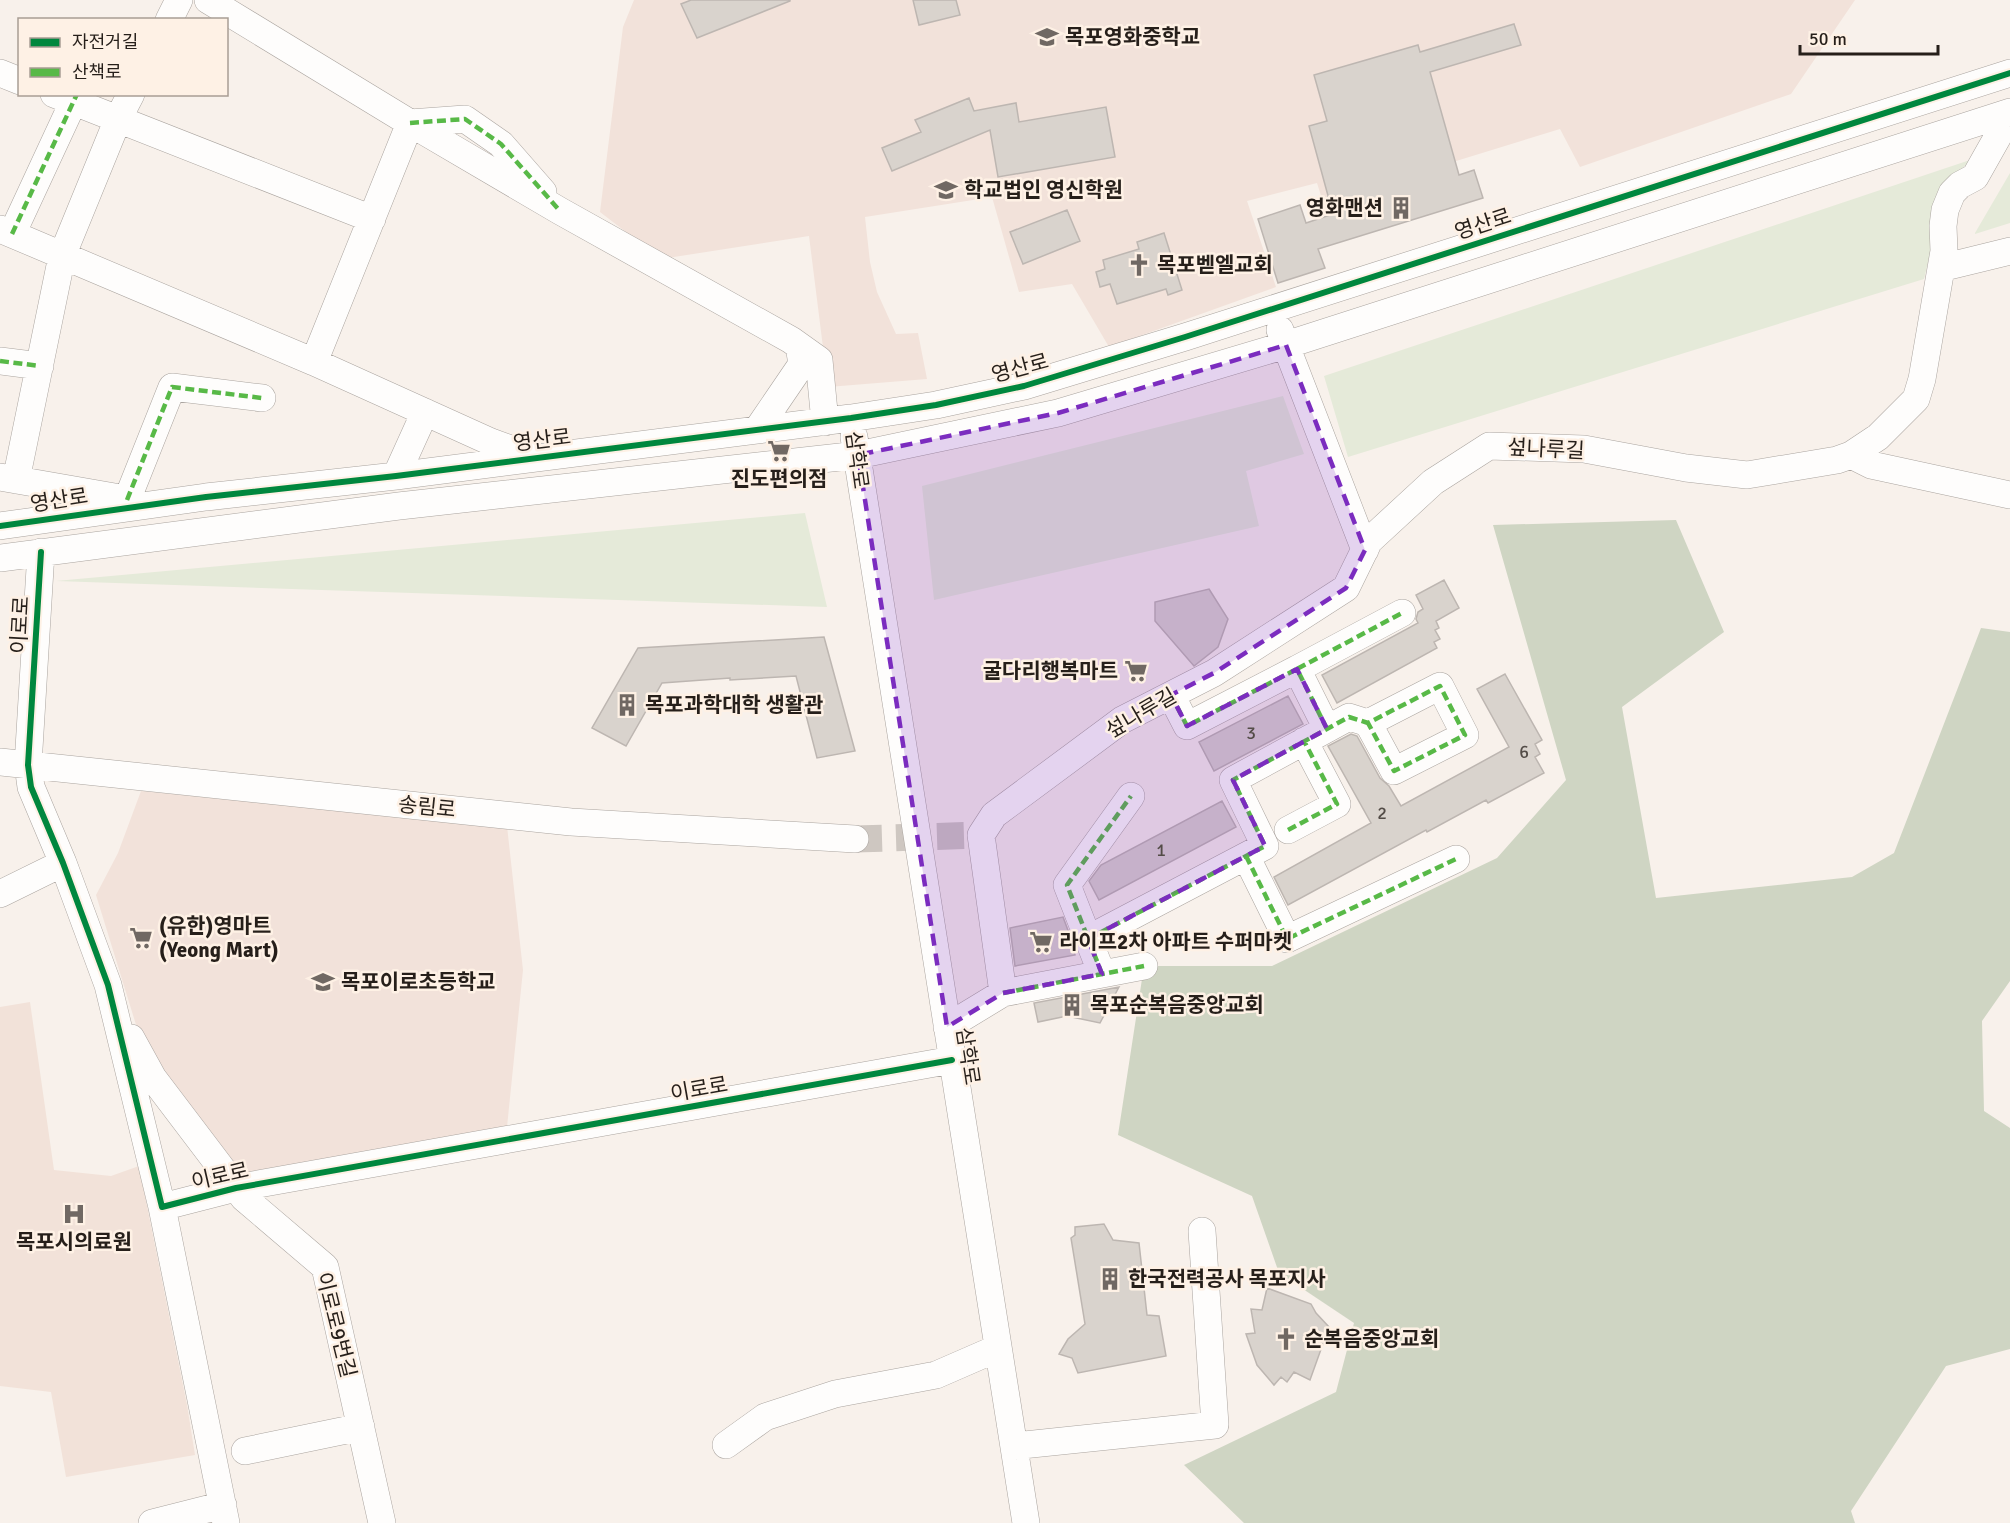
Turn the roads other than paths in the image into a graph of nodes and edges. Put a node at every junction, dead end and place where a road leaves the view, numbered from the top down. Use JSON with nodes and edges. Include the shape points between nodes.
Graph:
{"nodes":[{"id":1,"x":179,"y":0,"type":"edge"},
{"id":2,"x":208,"y":0,"type":"edge"},
{"id":3,"x":170,"y":18,"type":"edge"},
{"id":4,"x":0,"y":73,"type":"edge"},
{"id":5,"x":2010,"y":73,"type":"edge"},
{"id":6,"x":18,"y":80,"type":"edge"},
{"id":7,"x":130,"y":96,"type":"edge"},
{"id":8,"x":68,"y":97,"type":"edge"},
{"id":9,"x":2010,"y":113,"type":"edge"},
{"id":10,"x":118,"y":119,"type":"junction"},
{"id":11,"x":410,"y":123,"type":"junction"},
{"id":12,"x":372,"y":219,"type":"junction"},
{"id":13,"x":6,"y":231,"type":"edge"},
{"id":14,"x":2010,"y":251,"type":"edge"},
{"id":15,"x":62,"y":256,"type":"junction"},
{"id":16,"x":1941,"y":268,"type":"junction"},
{"id":17,"x":1272,"y":309,"type":"junction"},
{"id":18,"x":1286,"y":345,"type":"junction"},
{"id":19,"x":799,"y":346,"type":"junction"},
{"id":20,"x":0,"y":361,"type":"edge"},
{"id":21,"x":314,"y":362,"type":"junction"},
{"id":22,"x":39,"y":366,"type":"junction"},
{"id":23,"x":262,"y":398,"type":"dead end"},
{"id":24,"x":425,"y":412,"type":"junction"},
{"id":25,"x":851,"y":418,"type":"junction"},
{"id":26,"x":825,"y":422,"type":"junction"},
{"id":27,"x":757,"y":430,"type":"junction"},
{"id":28,"x":858,"y":455,"type":"junction"},
{"id":29,"x":1851,"y":455,"type":"junction"},
{"id":30,"x":533,"y":458,"type":"junction"},
{"id":31,"x":396,"y":476,"type":"junction"},
{"id":32,"x":8,"y":479,"type":"edge"},
{"id":33,"x":2010,"y":495,"type":"edge"},
{"id":34,"x":206,"y":497,"type":"junction"},
{"id":35,"x":127,"y":500,"type":"junction"},
{"id":36,"x":0,"y":526,"type":"edge"},
{"id":37,"x":1365,"y":550,"type":"junction"},
{"id":38,"x":41,"y":552,"type":"junction"},
{"id":39,"x":0,"y":558,"type":"edge"},
{"id":40,"x":1402,"y":613,"type":"dead end"},
{"id":41,"x":1297,"y":669,"type":"junction"},
{"id":42,"x":1171,"y":695,"type":"junction"},
{"id":43,"x":1368,"y":723,"type":"dead end"},
{"id":44,"x":1315,"y":735,"type":"junction"},
{"id":45,"x":0,"y":762,"type":"edge"},
{"id":46,"x":28,"y":765,"type":"junction"},
{"id":47,"x":1131,"y":796,"type":"dead end"},
{"id":48,"x":1288,"y":830,"type":"dead end"},
{"id":49,"x":855,"y":839,"type":"tunnel mouth"},
{"id":50,"x":1246,"y":856,"type":"junction"},
{"id":51,"x":1456,"y":859,"type":"dead end"},
{"id":52,"x":63,"y":863,"type":"junction"},
{"id":53,"x":0,"y":894,"type":"edge"},
{"id":54,"x":1088,"y":939,"type":"junction"},
{"id":55,"x":1144,"y":966,"type":"dead end"},
{"id":56,"x":1102,"y":974,"type":"junction"},
{"id":57,"x":108,"y":985,"type":"junction"},
{"id":58,"x":1003,"y":993,"type":"junction"},
{"id":59,"x":947,"y":1027,"type":"junction"},
{"id":60,"x":952,"y":1060,"type":"junction"},
{"id":61,"x":236,"y":1188,"type":"junction"},
{"id":62,"x":162,"y":1207,"type":"junction"},
{"id":63,"x":1202,"y":1231,"type":"dead end"},
{"id":64,"x":998,"y":1348,"type":"junction"},
{"id":65,"x":361,"y":1426,"type":"junction"},
{"id":66,"x":726,"y":1445,"type":"dead end"},
{"id":67,"x":1014,"y":1446,"type":"junction"},
{"id":68,"x":245,"y":1451,"type":"dead end"},
{"id":69,"x":225,"y":1514,"type":"edge"},
{"id":70,"x":374,"y":1520,"type":"edge"},
{"id":71,"x":152,"y":1523,"type":"edge"},
{"id":72,"x":1026,"y":1523,"type":"edge"}],
"edges":[{"from":1,"to":3,"type":"street"},
{"from":2,"to":11,"type":"street"},
{"from":4,"to":6,"type":"street"},
{"from":5,"to":17,"type":"street","name":"영산로"},
{"from":7,"to":10,"type":"street"},
{"from":8,"to":10,"type":"street"},
{"from":8,"to":13,"type":"street"},
{"from":9,"to":16,"type":"street","name":"섶나루길","via":[[1976,177],[1960,184],[1952,194],[1945,210]]},
{"from":9,"to":18,"type":"street"},
{"from":10,"to":12,"type":"street"},
{"from":10,"to":15,"type":"street"},
{"from":11,"to":12,"type":"street"},
{"from":11,"to":19,"type":"street"},
{"from":12,"to":21,"type":"street"},
{"from":13,"to":15,"type":"street"},
{"from":14,"to":16,"type":"street"},
{"from":15,"to":21,"type":"street"},
{"from":15,"to":22,"type":"street"},
{"from":16,"to":29,"type":"street","name":"섶나루길","via":[[1916,399],[1878,437]]},
{"from":17,"to":18,"type":"street"},
{"from":17,"to":25,"type":"street","name":"영산로","via":[[1024,386]]},
{"from":18,"to":28,"type":"street","via":[[1058,413]]},
{"from":18,"to":37,"type":"street"},
{"from":19,"to":26,"type":"street","via":[[819,360]]},
{"from":19,"to":27,"type":"street","via":[[802,364]]},
{"from":20,"to":22,"type":"street"},
{"from":21,"to":24,"type":"street"},
{"from":22,"to":32,"type":"street"},
{"from":23,"to":35,"type":"street","via":[[172,387]]},
{"from":24,"to":30,"type":"street"},
{"from":24,"to":31,"type":"street"},
{"from":25,"to":26,"type":"street","name":"영산로"},
{"from":25,"to":28,"type":"street","name":"삼학로"},
{"from":26,"to":27,"type":"street","name":"영산로"},
{"from":27,"to":30,"type":"street","name":"영산로"},
{"from":28,"to":38,"type":"street","via":[[399,506]]},
{"from":28,"to":59,"type":"street","name":"삼학로"},
{"from":29,"to":33,"type":"street","via":[[1871,465]]},
{"from":29,"to":37,"type":"street","name":"섶나루길","via":[[1747,475],[1584,449],[1489,446],[1433,482],[1369,541]]},
{"from":30,"to":31,"type":"street","name":"영산로"},
{"from":31,"to":34,"type":"street","name":"영산로"},
{"from":32,"to":35,"type":"street"},
{"from":34,"to":35,"type":"street"},
{"from":34,"to":36,"type":"street","name":"영산로"},
{"from":37,"to":42,"type":"street","name":"섶나루길","via":[[1346,588],[1214,673]]},
{"from":38,"to":39,"type":"street"},
{"from":38,"to":46,"type":"street","name":"이로로"},
{"from":40,"to":41,"type":"street"},
{"from":41,"to":42,"type":"street","via":[[1187,726]]},
{"from":41,"to":44,"type":"street"},
{"from":42,"to":58,"type":"street","name":"섶나루길","via":[[1122,720],[994,815],[981,835]]},
{"from":43,"to":44,"type":"street","via":[[1348,717]]},
{"from":44,"to":48,"type":"street","via":[[1337,804]]},
{"from":44,"to":50,"type":"street","via":[[1233,780],[1265,846]]},
{"from":45,"to":46,"type":"street","name":"송림로"},
{"from":46,"to":49,"type":"street","name":"송림로","via":[[571,822]]},
{"from":46,"to":52,"type":"street","name":"이로로","via":[[31,787]]},
{"from":47,"to":54,"type":"street","via":[[1067,885]]},
{"from":50,"to":51,"type":"street","via":[[1287,939]]},
{"from":50,"to":54,"type":"street"},
{"from":52,"to":53,"type":"street"},
{"from":52,"to":57,"type":"street","name":"이로로"},
{"from":54,"to":56,"type":"street"},
{"from":55,"to":56,"type":"street"},
{"from":56,"to":58,"type":"street"},
{"from":57,"to":61,"type":"street","name":"이로로9번길","via":[[153,1077]]},
{"from":57,"to":62,"type":"street","name":"이로로"},
{"from":58,"to":59,"type":"street"},
{"from":59,"to":60,"type":"street","name":"삼학로"},
{"from":60,"to":61,"type":"street","name":"이로로"},
{"from":60,"to":64,"type":"street","name":"삼학로"},
{"from":61,"to":62,"type":"street","name":"이로로"},
{"from":61,"to":65,"type":"street","name":"이로로9번길","via":[[325,1267]]},
{"from":62,"to":69,"type":"street","name":"이로로"},
{"from":63,"to":67,"type":"street","via":[[1215,1425]]},
{"from":64,"to":66,"type":"street","via":[[936,1375],[834,1394],[765,1417]]},
{"from":64,"to":67,"type":"street","name":"삼학로"},
{"from":65,"to":68,"type":"street"},
{"from":65,"to":70,"type":"street","name":"이로로9번길"},
{"from":67,"to":72,"type":"street","name":"삼학로"},
{"from":69,"to":71,"type":"street"}]}
